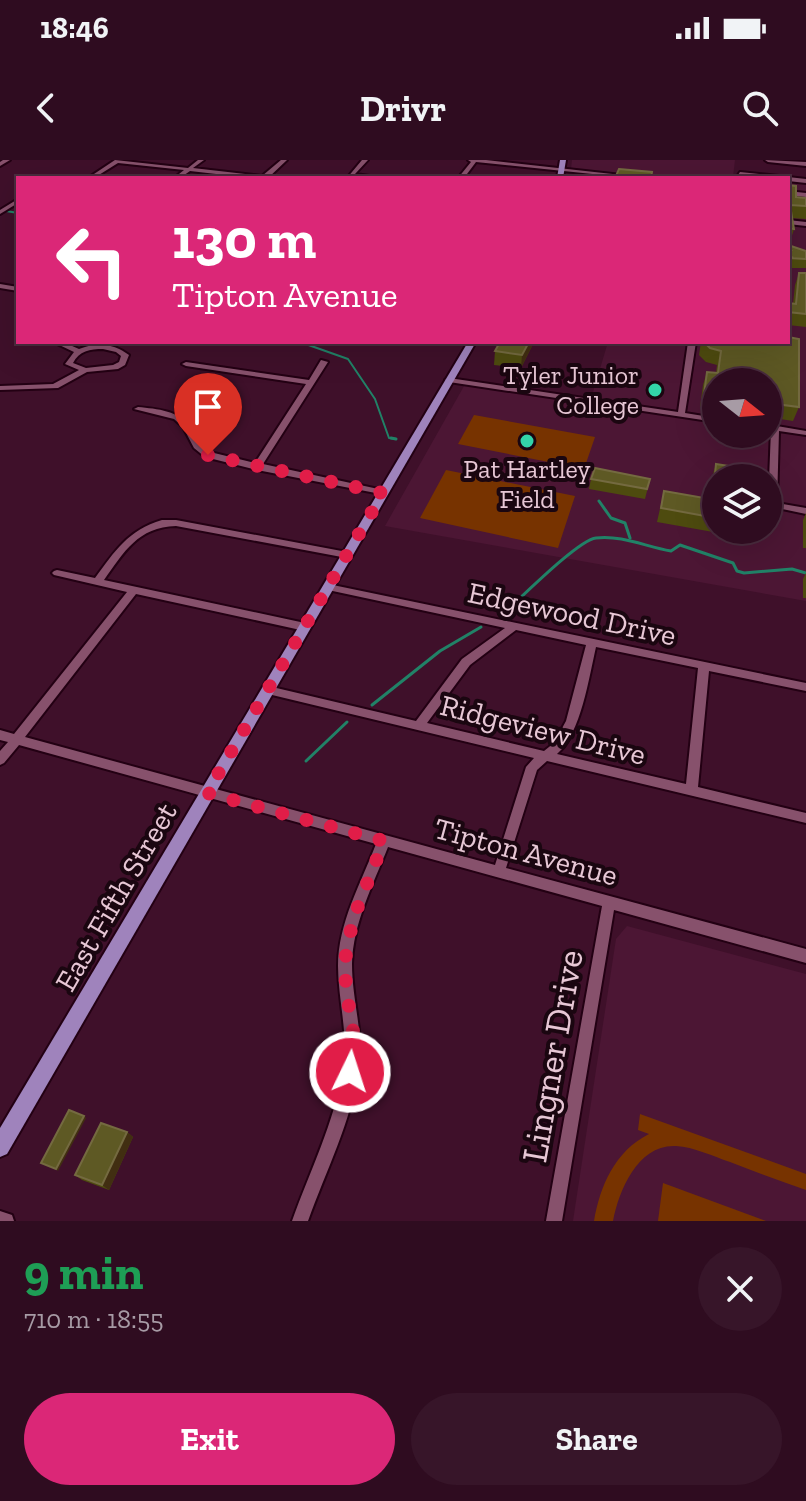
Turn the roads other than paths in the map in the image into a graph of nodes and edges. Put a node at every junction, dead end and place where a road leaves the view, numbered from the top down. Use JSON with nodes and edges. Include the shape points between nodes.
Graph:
{"nodes":[{"id":1,"x":7,"y":160,"type":"edge"},
{"id":2,"x":118,"y":160,"type":"edge"},
{"id":3,"x":201,"y":160,"type":"edge"},
{"id":4,"x":284,"y":160,"type":"edge"},
{"id":5,"x":365,"y":160,"type":"edge"},
{"id":6,"x":473,"y":160,"type":"edge"},
{"id":7,"x":563,"y":160,"type":"edge"},
{"id":8,"x":742,"y":160,"type":"edge"},
{"id":9,"x":768,"y":160,"type":"edge"},
{"id":10,"x":494,"y":161,"type":"edge"},
{"id":11,"x":0,"y":164,"type":"edge"},
{"id":12,"x":806,"y":164,"type":"edge"},
{"id":13,"x":189,"y":169,"type":"junction"},
{"id":14,"x":561,"y":174,"type":"edge"},
{"id":15,"x":94,"y":176,"type":"edge"},
{"id":16,"x":180,"y":176,"type":"edge"},
{"id":17,"x":247,"y":176,"type":"edge"},
{"id":18,"x":266,"y":176,"type":"edge"},
{"id":19,"x":350,"y":176,"type":"edge"},
{"id":20,"x":604,"y":176,"type":"edge"},
{"id":21,"x":740,"y":176,"type":"edge"},
{"id":22,"x":61,"y":344,"type":"edge"},
{"id":23,"x":471,"y":344,"type":"edge"},
{"id":24,"x":692,"y":344,"type":"edge"},
{"id":25,"x":77,"y":351,"type":"junction"},
{"id":26,"x":324,"y":362,"type":"dead end"},
{"id":27,"x":186,"y":364,"type":"dead end"},
{"id":28,"x":85,"y":370,"type":"junction"},
{"id":29,"x":449,"y":380,"type":"junction"},
{"id":30,"x":311,"y":383,"type":"junction"},
{"id":31,"x":0,"y":388,"type":"edge"},
{"id":32,"x":138,"y":409,"type":"dead end"},
{"id":33,"x":681,"y":415,"type":"junction"},
{"id":34,"x":702,"y":418,"type":"edge"},
{"id":35,"x":782,"y":429,"type":"edge"},
{"id":36,"x":806,"y":433,"type":"edge"},
{"id":37,"x":772,"y":448,"type":"edge"},
{"id":38,"x":257,"y":467,"type":"junction"},
{"id":39,"x":383,"y":493,"type":"junction"},
{"id":40,"x":806,"y":511,"type":"edge"},
{"id":41,"x":347,"y":555,"type":"junction"},
{"id":42,"x":57,"y":573,"type":"dead end"},
{"id":43,"x":97,"y":582,"type":"junction"},
{"id":44,"x":328,"y":587,"type":"junction"},
{"id":45,"x":134,"y":589,"type":"junction"},
{"id":46,"x":514,"y":626,"type":"junction"},
{"id":47,"x":305,"y":627,"type":"junction"},
{"id":48,"x":592,"y":642,"type":"junction"},
{"id":49,"x":704,"y":666,"type":"junction"},
{"id":50,"x":806,"y":687,"type":"edge"},
{"id":51,"x":268,"y":690,"type":"junction"},
{"id":52,"x":418,"y":726,"type":"junction"},
{"id":53,"x":0,"y":735,"type":"edge"},
{"id":54,"x":16,"y":740,"type":"junction"},
{"id":55,"x":545,"y":758,"type":"junction"},
{"id":56,"x":0,"y":760,"type":"edge"},
{"id":57,"x":691,"y":792,"type":"junction"},
{"id":58,"x":207,"y":793,"type":"junction"},
{"id":59,"x":806,"y":818,"type":"edge"},
{"id":60,"x":384,"y":841,"type":"junction"},
{"id":61,"x":499,"y":871,"type":"junction"},
{"id":62,"x":609,"y":902,"type":"junction"},
{"id":63,"x":806,"y":956,"type":"edge"},
{"id":64,"x":0,"y":1147,"type":"edge"},
{"id":65,"x":0,"y":1219,"type":"edge"},
{"id":66,"x":6,"y":1221,"type":"edge"},
{"id":67,"x":300,"y":1221,"type":"edge"},
{"id":68,"x":554,"y":1221,"type":"edge"}],
"edges":[{"from":1,"to":11,"type":"street"},
{"from":2,"to":13,"type":"street"},
{"from":2,"to":15,"type":"street"},
{"from":3,"to":13,"type":"street"},
{"from":4,"to":18,"type":"street"},
{"from":5,"to":19,"type":"street"},
{"from":6,"to":10,"type":"street"},
{"from":7,"to":14,"type":"main road"},
{"from":8,"to":21,"type":"street"},
{"from":9,"to":12,"type":"street"},
{"from":10,"to":14,"type":"street"},
{"from":13,"to":16,"type":"street"},
{"from":13,"to":17,"type":"street"},
{"from":14,"to":20,"type":"street"},
{"from":22,"to":25,"type":"street"},
{"from":23,"to":29,"type":"main road","name":"East Fifth Street"},
{"from":24,"to":33,"type":"street"},
{"from":25,"to":28,"type":"street","via":[[69,364]]},
{"from":25,"to":28,"type":"street","via":[[107,348],[125,355],[115,367]]},
{"from":26,"to":30,"type":"street"},
{"from":27,"to":30,"type":"street"},
{"from":28,"to":31,"type":"street","via":[[51,387]]},
{"from":29,"to":33,"type":"street"},
{"from":29,"to":39,"type":"main road","name":"East Fifth Street"},
{"from":30,"to":38,"type":"street"},
{"from":32,"to":38,"type":"street","via":[[182,422],[201,452]]},
{"from":33,"to":34,"type":"street"},
{"from":35,"to":36,"type":"street"},
{"from":37,"to":40,"type":"street","via":[[772,505]]},
{"from":38,"to":39,"type":"street"},
{"from":39,"to":41,"type":"main road","name":"East Fifth Street"},
{"from":41,"to":43,"type":"street","via":[[158,523],[133,536]]},
{"from":41,"to":44,"type":"main road","name":"East Fifth Street"},
{"from":42,"to":43,"type":"street"},
{"from":43,"to":45,"type":"street"},
{"from":44,"to":46,"type":"street","name":"Edgewood Drive"},
{"from":44,"to":47,"type":"main road","name":"East Fifth Street"},
{"from":45,"to":47,"type":"street"},
{"from":45,"to":54,"type":"street"},
{"from":46,"to":48,"type":"street","name":"Edgewood Drive"},
{"from":46,"to":52,"type":"street","via":[[466,662]]},
{"from":47,"to":51,"type":"main road","name":"East Fifth Street"},
{"from":48,"to":49,"type":"street","name":"Edgewood Drive"},
{"from":48,"to":55,"type":"street","via":[[572,721]]},
{"from":49,"to":50,"type":"street","name":"Edgewood Drive"},
{"from":49,"to":57,"type":"street"},
{"from":51,"to":52,"type":"street","name":"Ridgeview Drive"},
{"from":51,"to":58,"type":"main road","name":"East Fifth Street"},
{"from":52,"to":55,"type":"street","name":"Ridgeview Drive"},
{"from":53,"to":54,"type":"street","name":"Tipton Avenue"},
{"from":54,"to":56,"type":"street"},
{"from":54,"to":58,"type":"street","name":"Tipton Avenue"},
{"from":55,"to":57,"type":"street","name":"Ridgeview Drive"},
{"from":55,"to":61,"type":"street","via":[[532,767]]},
{"from":57,"to":59,"type":"street","name":"Ridgeview Drive"},
{"from":58,"to":60,"type":"street","name":"Tipton Avenue"},
{"from":58,"to":64,"type":"main road","name":"East Fifth Street"},
{"from":60,"to":61,"type":"street","name":"Tipton Avenue"},
{"from":60,"to":67,"type":"street","via":[[353,919],[345,960],[353,1030],[350,1072]]},
{"from":61,"to":62,"type":"street","name":"Tipton Avenue"},
{"from":62,"to":63,"type":"street","name":"Tipton Avenue"},
{"from":62,"to":68,"type":"street","name":"Lingner Drive"},
{"from":65,"to":66,"type":"street"}]}
